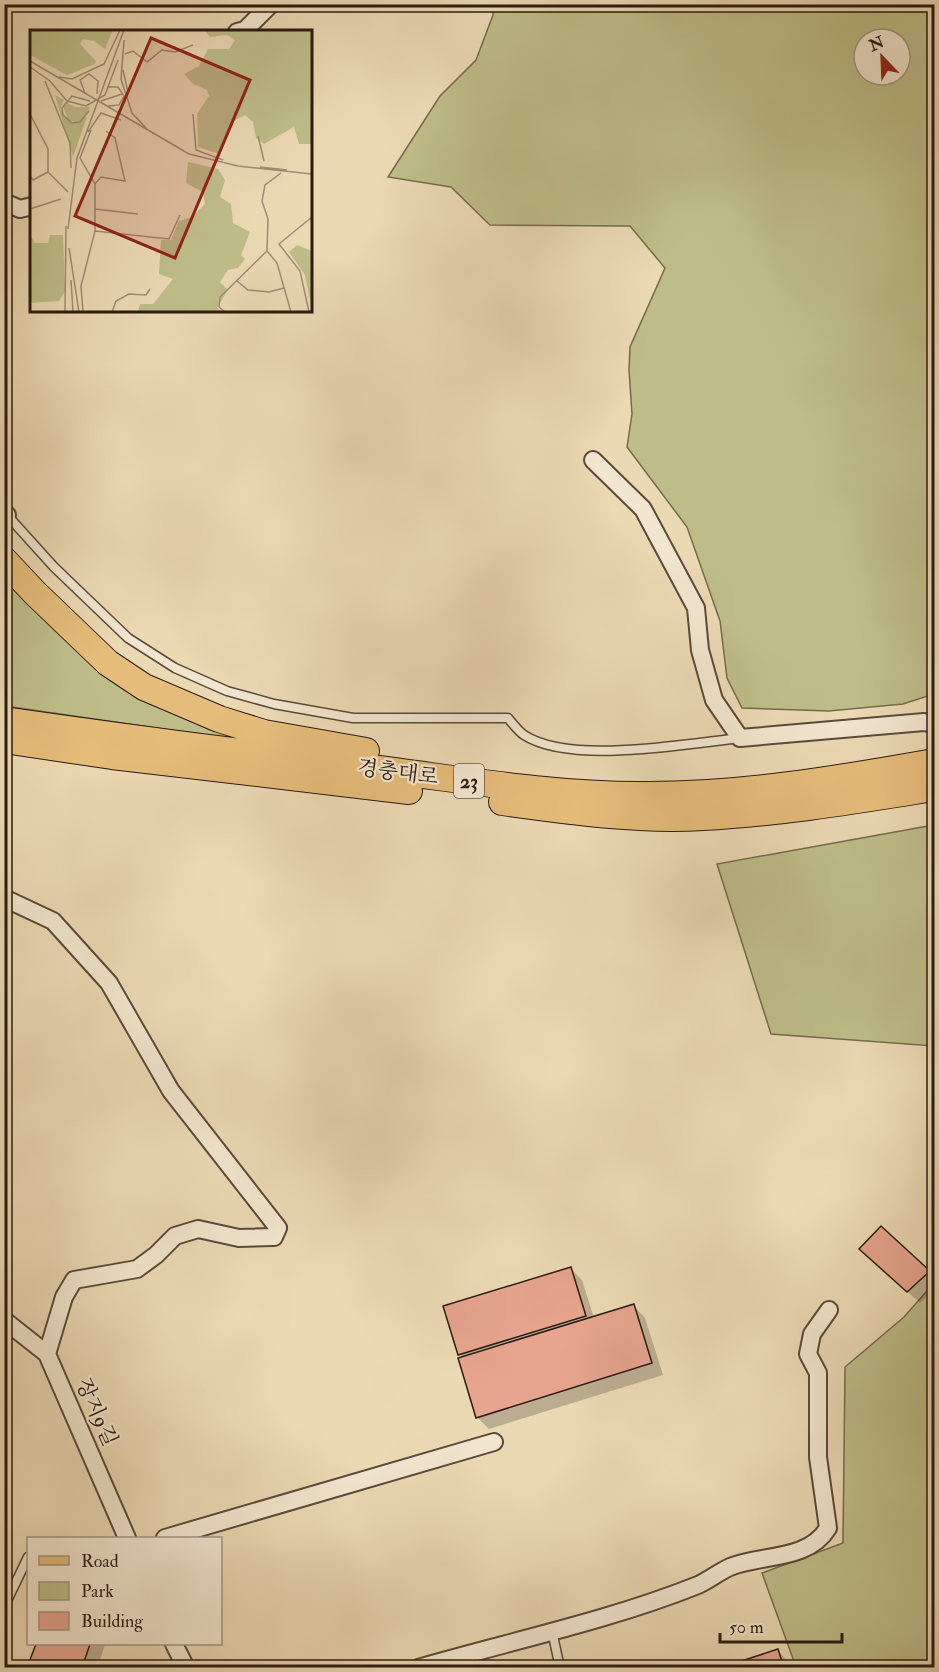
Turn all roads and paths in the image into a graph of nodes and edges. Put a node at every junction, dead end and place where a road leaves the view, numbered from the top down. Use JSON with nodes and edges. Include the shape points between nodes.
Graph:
{"nodes":[{"id":1,"x":271,"y":4,"type":"edge"},
{"id":2,"x":245,"y":30,"type":"edge"},
{"id":3,"x":4,"y":202,"type":"edge"},
{"id":4,"x":30,"y":206,"type":"edge"},
{"id":5,"x":593,"y":460,"type":"dead end"},
{"id":6,"x":6,"y":514,"type":"edge"},
{"id":7,"x":4,"y":560,"type":"edge"},
{"id":8,"x":4,"y":720,"type":"edge"},
{"id":9,"x":934,"y":724,"type":"edge"},
{"id":10,"x":740,"y":738,"type":"junction"},
{"id":11,"x":4,"y":740,"type":"edge"},
{"id":12,"x":4,"y":751,"type":"edge"},
{"id":13,"x":112,"y":756,"type":"junction"},
{"id":14,"x":934,"y":762,"type":"edge"},
{"id":15,"x":934,"y":788,"type":"edge"},
{"id":16,"x":639,"y":795,"type":"junction"},
{"id":17,"x":4,"y":898,"type":"edge"},
{"id":18,"x":829,"y":1310,"type":"dead end"},
{"id":19,"x":4,"y":1320,"type":"edge"},
{"id":20,"x":47,"y":1354,"type":"junction"},
{"id":21,"x":494,"y":1442,"type":"dead end"},
{"id":22,"x":126,"y":1537,"type":"edge"},
{"id":23,"x":172,"y":1537,"type":"edge"},
{"id":24,"x":27,"y":1559,"type":"edge"},
{"id":25,"x":4,"y":1607,"type":"edge"},
{"id":26,"x":552,"y":1631,"type":"junction"},
{"id":27,"x":174,"y":1645,"type":"edge"},
{"id":28,"x":4,"y":1664,"type":"edge"},
{"id":29,"x":7,"y":1668,"type":"edge"},
{"id":30,"x":186,"y":1668,"type":"edge"},
{"id":31,"x":418,"y":1668,"type":"edge"},
{"id":32,"x":560,"y":1668,"type":"edge"}],
"edges":[{"from":1,"to":2,"type":"street"},
{"from":3,"to":4,"type":"street","via":[[20,209]]},
{"from":5,"to":10,"type":"street","via":[[642,509],[696,608],[700,650],[714,700]]},
{"from":6,"to":10,"type":"lane","via":[[128,638],[175,668],[227,691],[353,718],[508,718],[524,734],[548,745],[582,750],[622,751]]},
{"from":7,"to":16,"type":"main road","via":[[108,663],[144,687],[219,718],[264,734]]},
{"from":8,"to":16,"type":"main road","name":"경충대로","number":"23","via":[[522,788]]},
{"from":9,"to":10,"type":"street"},
{"from":11,"to":13,"type":"main road","name":"경충대로","number":"23"},
{"from":12,"to":13,"type":"main road"},
{"from":13,"to":15,"type":"main road","name":"경충대로","number":"23","via":[[583,813],[644,816],[701,818],[776,812]]},
{"from":14,"to":16,"type":"main road","name":"경충대로","number":"23","via":[[767,787]]},
{"from":17,"to":20,"type":"street","via":[[53,921],[109,983],[171,1091],[278,1228],[274,1237],[240,1238],[198,1229],[175,1236],[137,1269],[74,1280],[64,1297]]},
{"from":18,"to":26,"type":"street","via":[[812,1334],[808,1353],[818,1373],[818,1457],[828,1528],[823,1537],[805,1549],[731,1567],[700,1584],[653,1601]]},
{"from":19,"to":20,"type":"street","name":"장지9길"},
{"from":20,"to":22,"type":"street","name":"장지9길"},
{"from":21,"to":23,"type":"street"},
{"from":24,"to":25,"type":"lane"},
{"from":26,"to":31,"type":"street"},
{"from":26,"to":32,"type":"lane"},
{"from":27,"to":30,"type":"street"},
{"from":28,"to":29,"type":"lane"}]}
